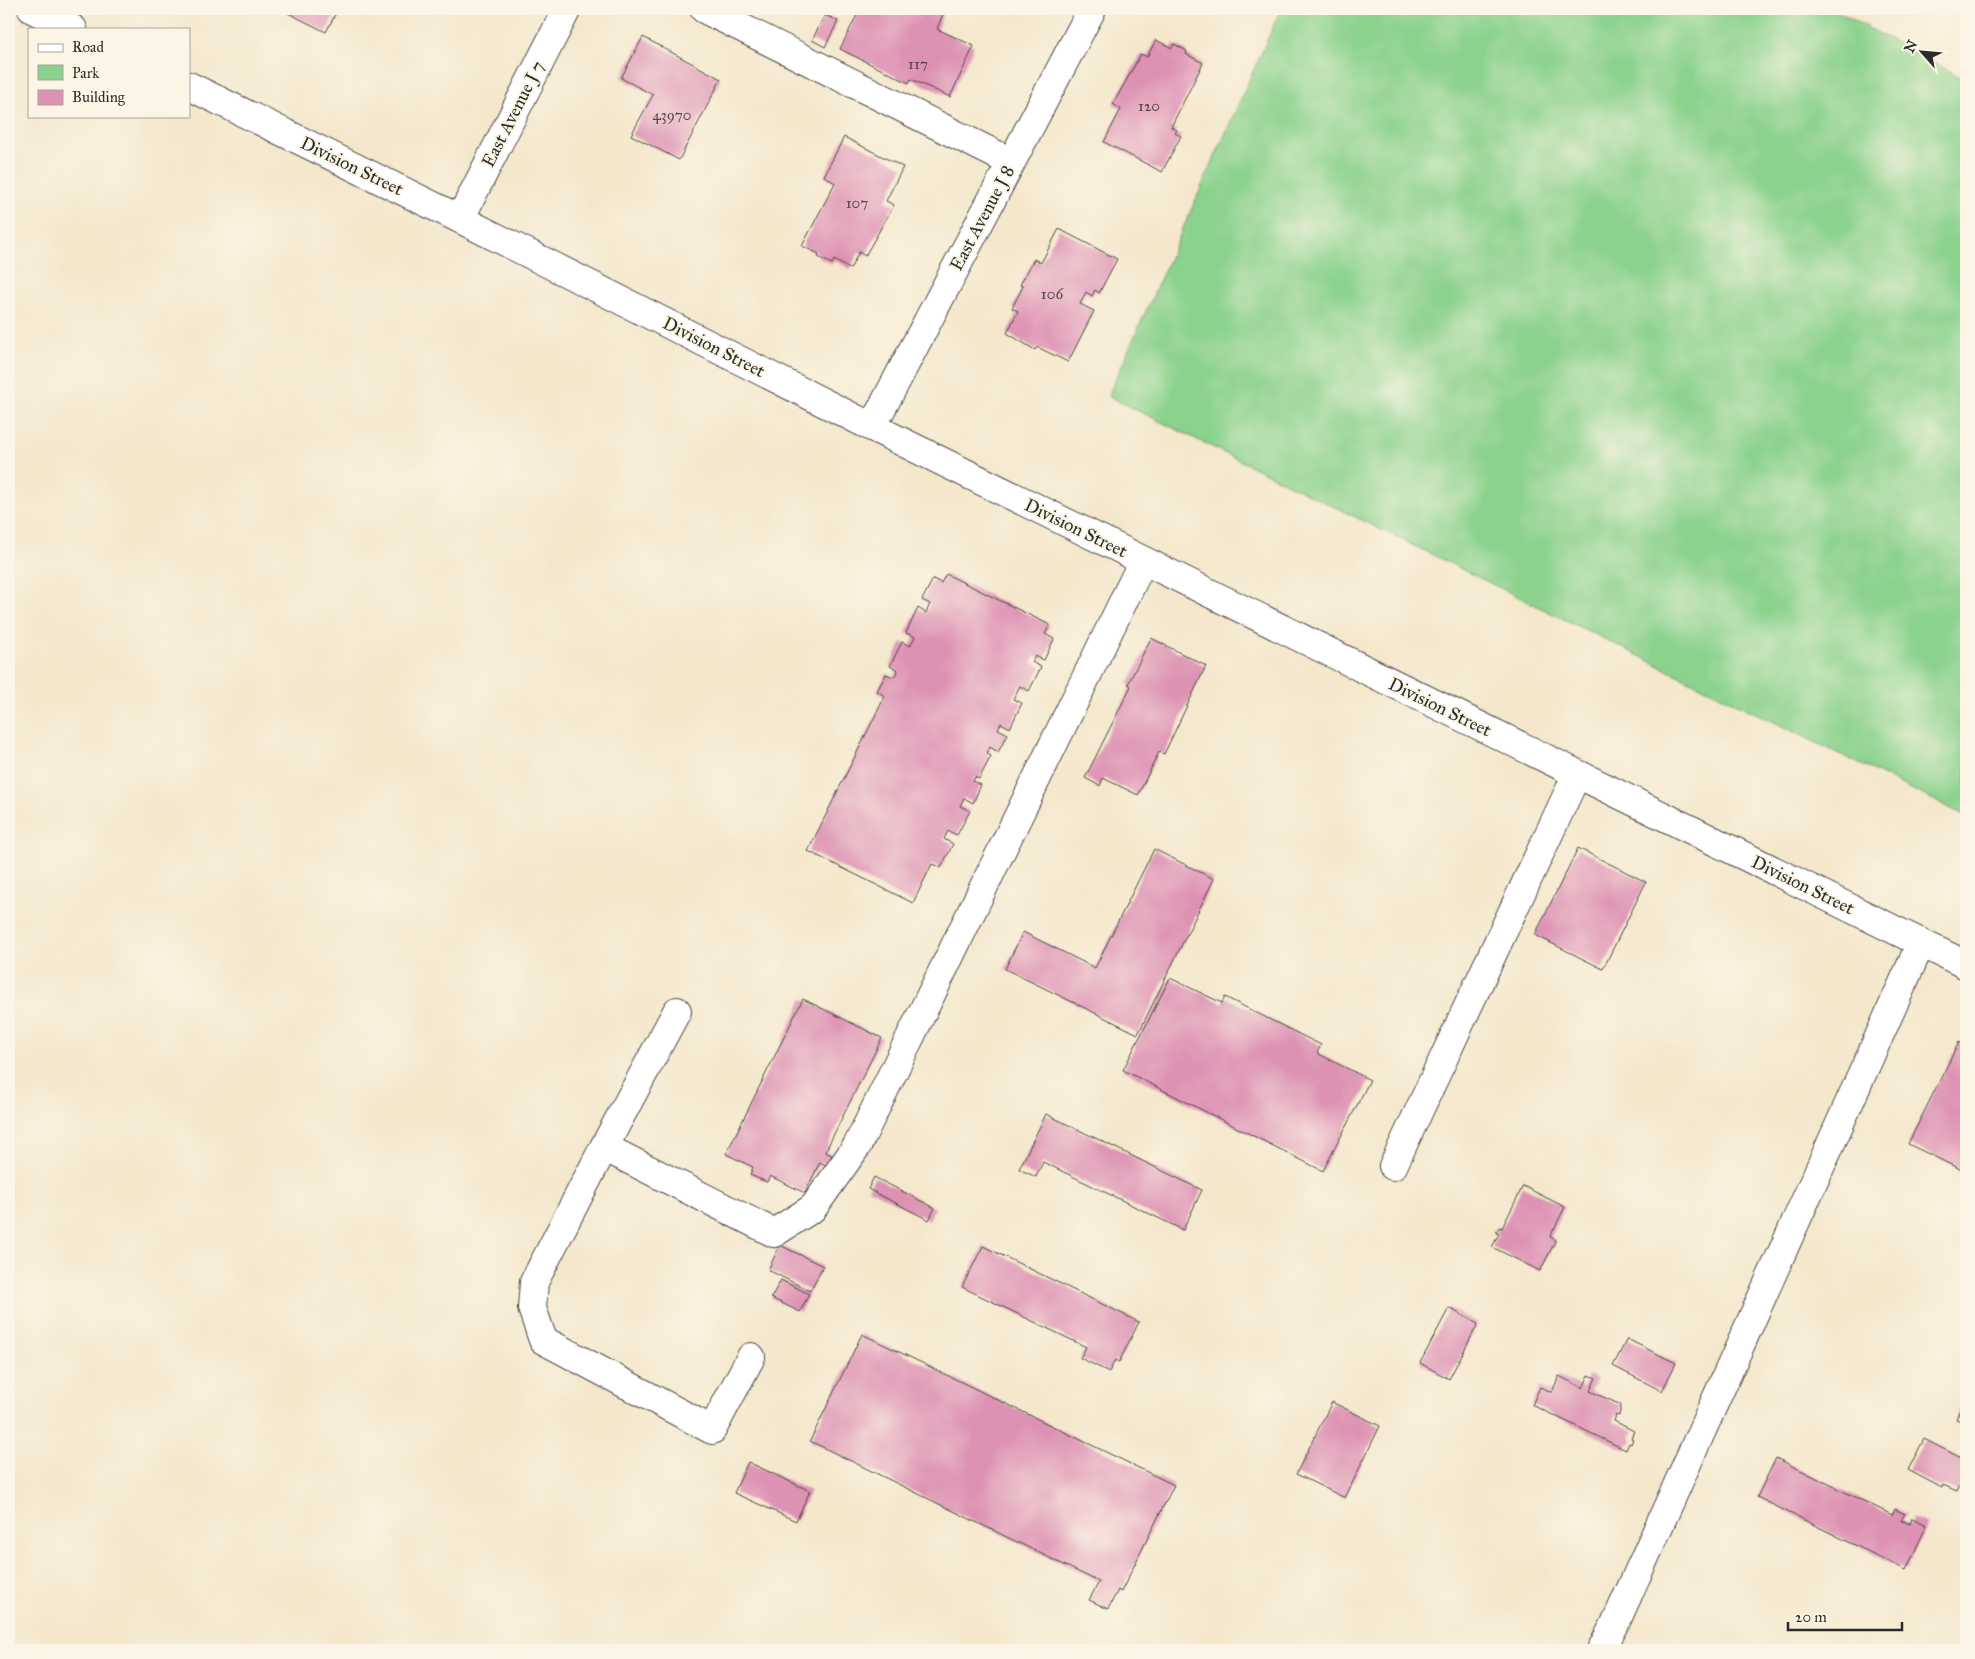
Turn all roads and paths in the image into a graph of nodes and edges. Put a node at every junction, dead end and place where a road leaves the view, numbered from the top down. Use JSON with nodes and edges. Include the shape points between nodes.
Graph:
{"nodes":[{"id":1,"x":32,"y":9,"type":"edge"},
{"id":2,"x":567,"y":9,"type":"edge"},
{"id":3,"x":704,"y":9,"type":"edge"},
{"id":4,"x":1092,"y":9,"type":"edge"},
{"id":5,"x":71,"y":28,"type":"edge"},
{"id":6,"x":190,"y":86,"type":"edge"},
{"id":7,"x":1011,"y":162,"type":"junction"},
{"id":8,"x":460,"y":219,"type":"junction"},
{"id":9,"x":872,"y":427,"type":"junction"},
{"id":10,"x":1143,"y":560,"type":"junction"},
{"id":11,"x":1576,"y":774,"type":"junction"},
{"id":12,"x":1921,"y":943,"type":"junction"},
{"id":13,"x":1966,"y":965,"type":"edge"},
{"id":14,"x":677,"y":1011,"type":"dead end"},
{"id":15,"x":604,"y":1147,"type":"junction"},
{"id":16,"x":1393,"y":1166,"type":"dead end"},
{"id":17,"x":751,"y":1357,"type":"dead end"},
{"id":18,"x":1601,"y":1650,"type":"edge"}],
"edges":[{"from":1,"to":5,"type":"main road"},
{"from":2,"to":8,"type":"main road","name":"East Avenue J 7"},
{"from":3,"to":7,"type":"main road"},
{"from":4,"to":7,"type":"main road","name":"East Avenue J 8"},
{"from":6,"to":8,"type":"main road","name":"Division Street"},
{"from":7,"to":9,"type":"main road","name":"East Avenue J 8"},
{"from":8,"to":9,"type":"main road","name":"Division Street"},
{"from":9,"to":10,"type":"main road","name":"Division Street"},
{"from":10,"to":11,"type":"main road","name":"Division Street"},
{"from":10,"to":15,"type":"main road","via":[[857,1146],[813,1208],[774,1233]]},
{"from":11,"to":12,"type":"main road","name":"Division Street"},
{"from":11,"to":16,"type":"main road"},
{"from":12,"to":13,"type":"main road","name":"Division Street"},
{"from":12,"to":18,"type":"main road"},
{"from":14,"to":15,"type":"main road"},
{"from":15,"to":17,"type":"main road","via":[[534,1282],[532,1308],[543,1340],[712,1430]]}]}
